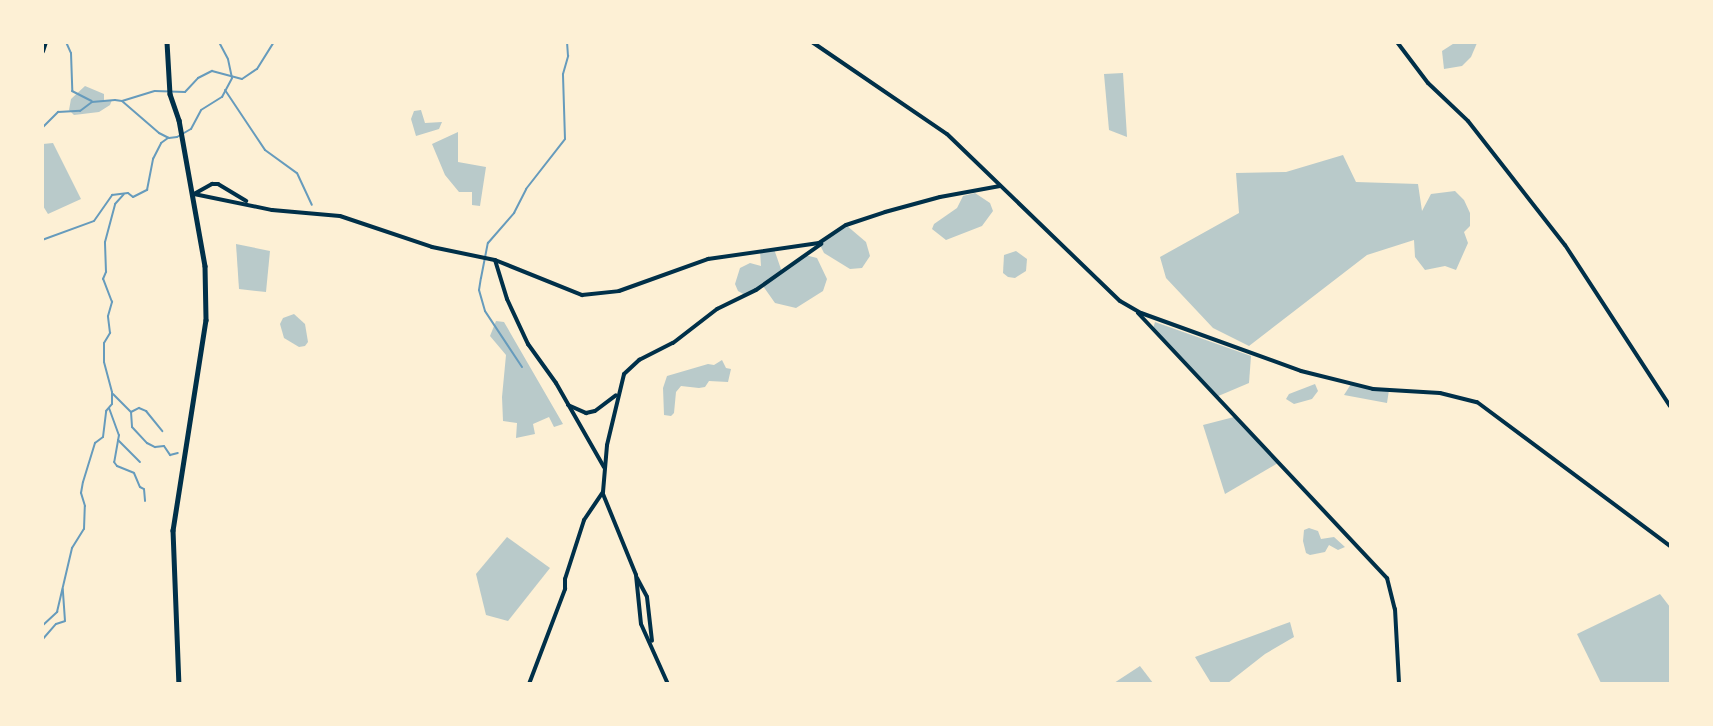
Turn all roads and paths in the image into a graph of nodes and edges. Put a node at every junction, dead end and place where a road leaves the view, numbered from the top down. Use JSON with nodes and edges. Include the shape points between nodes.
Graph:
{"nodes":[{"id":1,"x":45,"y":42,"type":"edge"},
{"id":2,"x":167,"y":42,"type":"edge"},
{"id":3,"x":812,"y":42,"type":"edge"},
{"id":4,"x":1397,"y":42,"type":"edge"},
{"id":5,"x":42,"y":51,"type":"edge"},
{"id":6,"x":1000,"y":186,"type":"junction"},
{"id":7,"x":194,"y":194,"type":"junction"},
{"id":8,"x":248,"y":202,"type":"junction"},
{"id":9,"x":826,"y":241,"type":"junction"},
{"id":10,"x":495,"y":260,"type":"junction"},
{"id":11,"x":1135,"y":310,"type":"junction"},
{"id":12,"x":617,"y":394,"type":"junction"},
{"id":13,"x":566,"y":404,"type":"junction"},
{"id":14,"x":1670,"y":406,"type":"edge"},
{"id":15,"x":604,"y":469,"type":"junction"},
{"id":16,"x":603,"y":492,"type":"junction"},
{"id":17,"x":1670,"y":546,"type":"edge"},
{"id":18,"x":636,"y":576,"type":"junction"},
{"id":19,"x":652,"y":646,"type":"junction"},
{"id":20,"x":179,"y":684,"type":"edge"},
{"id":21,"x":529,"y":684,"type":"edge"},
{"id":22,"x":668,"y":684,"type":"edge"},
{"id":23,"x":1399,"y":684,"type":"edge"}],
"edges":[{"from":1,"to":5,"type":"street"},
{"from":2,"to":7,"type":"street","via":[[170,94],[179,120]]},
{"from":3,"to":6,"type":"street","via":[[947,134]]},
{"from":4,"to":14,"type":"street","via":[[1428,83],[1468,121],[1565,245]]},
{"from":6,"to":9,"type":"street","via":[[940,197],[885,212],[846,225]]},
{"from":6,"to":11,"type":"street","via":[[1080,266]]},
{"from":7,"to":8,"type":"street","via":[[227,202]]},
{"from":7,"to":8,"type":"street","via":[[218,184]]},
{"from":7,"to":20,"type":"street","via":[[205,266],[206,320],[173,530]]},
{"from":8,"to":10,"type":"street","via":[[272,210],[340,216],[432,247]]},
{"from":9,"to":10,"type":"street","via":[[708,260],[600,295],[567,292]]},
{"from":9,"to":12,"type":"street","via":[[756,290],[717,309],[673,343],[630,366]]},
{"from":10,"to":13,"type":"street","via":[[507,299],[528,344]]},
{"from":11,"to":17,"type":"street","via":[[1310,373],[1373,389],[1440,393],[1477,402]]},
{"from":11,"to":23,"type":"street","via":[[1387,578],[1395,608]]},
{"from":12,"to":13,"type":"street","via":[[595,411],[577,411]]},
{"from":12,"to":15,"type":"street"},
{"from":13,"to":15,"type":"street","via":[[597,451]]},
{"from":15,"to":16,"type":"street"},
{"from":16,"to":18,"type":"street"},
{"from":16,"to":21,"type":"street","via":[[584,520],[565,589]]},
{"from":18,"to":19,"type":"street","via":[[646,597]]},
{"from":18,"to":19,"type":"street","via":[[641,624]]},
{"from":19,"to":22,"type":"street"}]}
